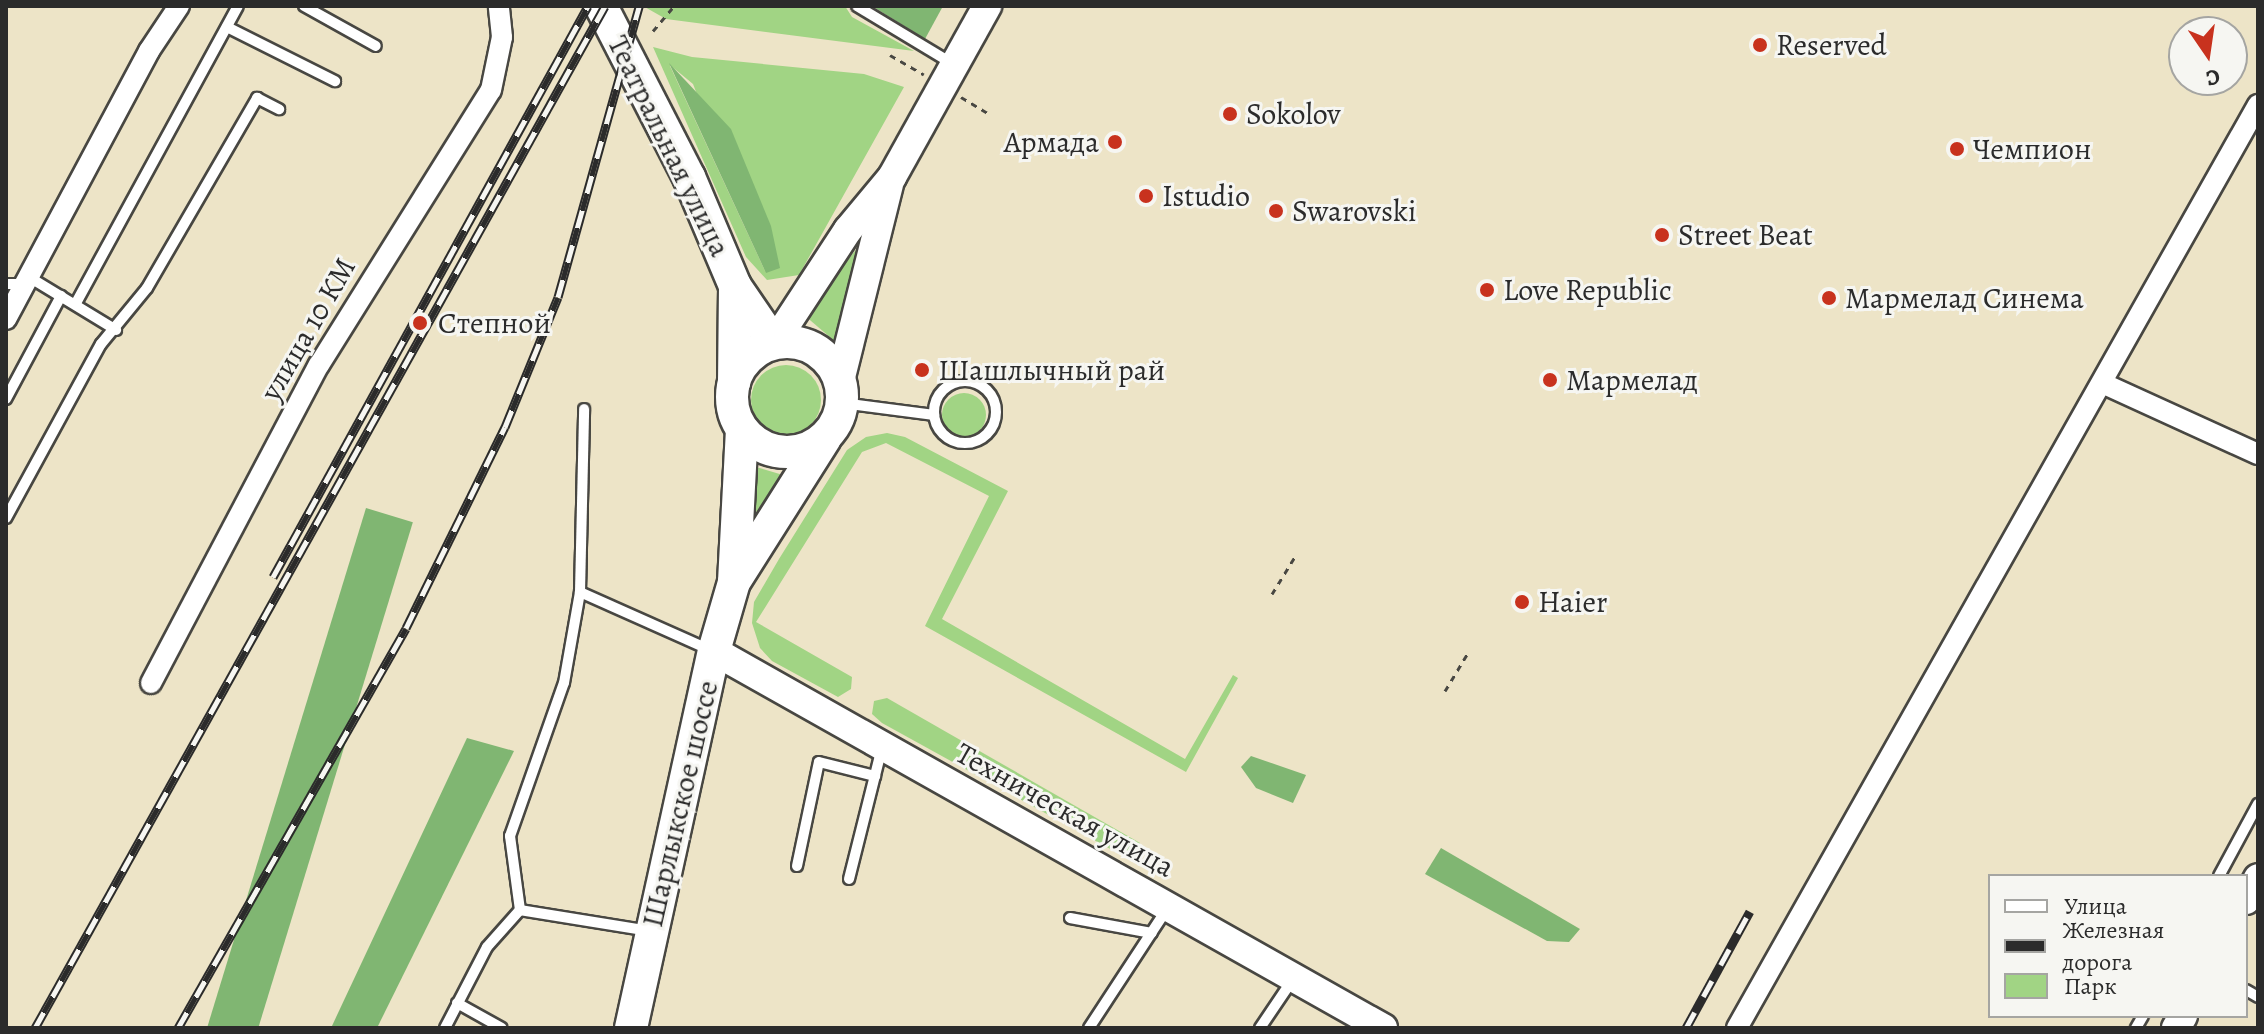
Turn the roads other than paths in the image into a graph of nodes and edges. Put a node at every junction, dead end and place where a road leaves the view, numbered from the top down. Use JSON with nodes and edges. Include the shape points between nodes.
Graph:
{"nodes":[{"id":1,"x":179,"y":6,"type":"edge"},
{"id":2,"x":238,"y":6,"type":"edge"},
{"id":3,"x":304,"y":6,"type":"edge"},
{"id":4,"x":499,"y":6,"type":"edge"},
{"id":5,"x":601,"y":6,"type":"edge"},
{"id":6,"x":857,"y":6,"type":"edge"},
{"id":7,"x":987,"y":6,"type":"edge"},
{"id":8,"x":227,"y":27,"type":"junction"},
{"id":9,"x":376,"y":46,"type":"dead end"},
{"id":10,"x":954,"y":65,"type":"junction"},
{"id":11,"x":335,"y":81,"type":"dead end"},
{"id":12,"x":2258,"y":105,"type":"edge"},
{"id":13,"x":279,"y":109,"type":"dead end"},
{"id":14,"x":892,"y":177,"type":"junction"},
{"id":15,"x":20,"y":282,"type":"edge"},
{"id":16,"x":735,"y":286,"type":"junction"},
{"id":17,"x":61,"y":296,"type":"junction"},
{"id":18,"x":76,"y":303,"type":"junction"},
{"id":19,"x":6,"y":319,"type":"edge"},
{"id":20,"x":116,"y":330,"type":"junction"},
{"id":21,"x":774,"y":343,"type":"junction"},
{"id":22,"x":734,"y":383,"type":"junction"},
{"id":23,"x":2102,"y":383,"type":"junction"},
{"id":24,"x":841,"y":392,"type":"junction"},
{"id":25,"x":6,"y":399,"type":"edge"},
{"id":26,"x":584,"y":409,"type":"dead end"},
{"id":27,"x":934,"y":415,"type":"junction"},
{"id":28,"x":742,"y":429,"type":"junction"},
{"id":29,"x":825,"y":438,"type":"junction"},
{"id":30,"x":2258,"y":454,"type":"edge"},
{"id":31,"x":6,"y":518,"type":"edge"},
{"id":32,"x":734,"y":582,"type":"junction"},
{"id":33,"x":580,"y":592,"type":"junction"},
{"id":34,"x":714,"y":651,"type":"junction"},
{"id":35,"x":151,"y":683,"type":"dead end"},
{"id":36,"x":882,"y":746,"type":"junction"},
{"id":37,"x":875,"y":776,"type":"junction"},
{"id":38,"x":2258,"y":804,"type":"edge"},
{"id":39,"x":797,"y":866,"type":"dead end"},
{"id":40,"x":2220,"y":874,"type":"edge"},
{"id":41,"x":2258,"y":878,"type":"edge"},
{"id":42,"x":849,"y":879,"type":"dead end"},
{"id":43,"x":2248,"y":896,"type":"edge"},
{"id":44,"x":1168,"y":907,"type":"junction"},
{"id":45,"x":520,"y":910,"type":"junction"},
{"id":46,"x":1070,"y":918,"type":"dead end"},
{"id":47,"x":651,"y":931,"type":"junction"},
{"id":48,"x":1152,"y":933,"type":"junction"},
{"id":49,"x":1294,"y":978,"type":"junction"},
{"id":50,"x":457,"y":1003,"type":"junction"},
{"id":51,"x":445,"y":1028,"type":"edge"},
{"id":52,"x":502,"y":1028,"type":"edge"},
{"id":53,"x":631,"y":1028,"type":"edge"},
{"id":54,"x":1089,"y":1028,"type":"edge"},
{"id":55,"x":1260,"y":1028,"type":"edge"},
{"id":56,"x":1383,"y":1028,"type":"edge"},
{"id":57,"x":1737,"y":1028,"type":"edge"}],
"edges":[{"from":1,"to":15,"type":"street"},
{"from":2,"to":8,"type":"lane"},
{"from":3,"to":9,"type":"lane"},
{"from":4,"to":35,"type":"street","name":"улица 10 КМ","via":[[502,37],[491,90],[319,365]]},
{"from":5,"to":16,"type":"main road","name":"Театральная улица","via":[[689,177]]},
{"from":6,"to":10,"type":"lane"},
{"from":7,"to":10,"type":"street"},
{"from":8,"to":11,"type":"lane"},
{"from":8,"to":18,"type":"lane"},
{"from":10,"to":14,"type":"street"},
{"from":12,"to":23,"type":"street"},
{"from":13,"to":20,"type":"lane","via":[[257,98],[147,288]]},
{"from":14,"to":21,"type":"street","via":[[848,230]]},
{"from":14,"to":24,"type":"street"},
{"from":15,"to":17,"type":"lane"},
{"from":15,"to":19,"type":"street"},
{"from":16,"to":21,"type":"main road","name":"Театральная улица"},
{"from":16,"to":22,"type":"main road","name":"Театральная улица"},
{"from":17,"to":18,"type":"lane"},
{"from":17,"to":25,"type":"lane"},
{"from":18,"to":20,"type":"lane"},
{"from":20,"to":31,"type":"lane","via":[[101,344]]},
{"from":21,"to":22,"type":"main road","via":[[749,357]]},
{"from":21,"to":24,"type":"main road","via":[[814,349]]},
{"from":22,"to":28,"type":"main road","via":[[733,407]]},
{"from":23,"to":30,"type":"street"},
{"from":23,"to":57,"type":"street"},
{"from":24,"to":27,"type":"lane"},
{"from":24,"to":29,"type":"main road"},
{"from":26,"to":33,"type":"lane"},
{"from":27,"to":27,"type":"lane","via":[[943,433],[961,443],[978,441],[997,416],[994,399],[983,386],[967,380],[947,387],[937,399]]},
{"from":28,"to":29,"type":"main road","via":[[776,451],[807,449]]},
{"from":28,"to":32,"type":"main road","name":"Шарлыкское шоссе"},
{"from":29,"to":32,"type":"main road","name":"Шарлыкское шоссе"},
{"from":32,"to":34,"type":"main road","name":"Шарлыкское шоссе"},
{"from":33,"to":34,"type":"lane"},
{"from":33,"to":45,"type":"lane","via":[[564,683],[510,836]]},
{"from":34,"to":36,"type":"street","name":"Техническая улица"},
{"from":34,"to":47,"type":"main road","name":"Шарлыкское шоссе"},
{"from":36,"to":37,"type":"lane"},
{"from":36,"to":44,"type":"street","name":"Техническая улица"},
{"from":37,"to":39,"type":"lane","via":[[819,762]]},
{"from":37,"to":42,"type":"lane"},
{"from":38,"to":40,"type":"lane"},
{"from":41,"to":43,"type":"street"},
{"from":44,"to":48,"type":"lane"},
{"from":44,"to":49,"type":"street","name":"Техническая улица"},
{"from":45,"to":47,"type":"lane"},
{"from":45,"to":50,"type":"lane","via":[[487,947]]},
{"from":46,"to":48,"type":"lane"},
{"from":47,"to":53,"type":"main road","name":"Шарлыкское шоссе"},
{"from":48,"to":54,"type":"lane"},
{"from":49,"to":55,"type":"lane"},
{"from":49,"to":56,"type":"street","name":"Техническая улица"},
{"from":50,"to":51,"type":"lane"},
{"from":50,"to":52,"type":"lane"}]}
